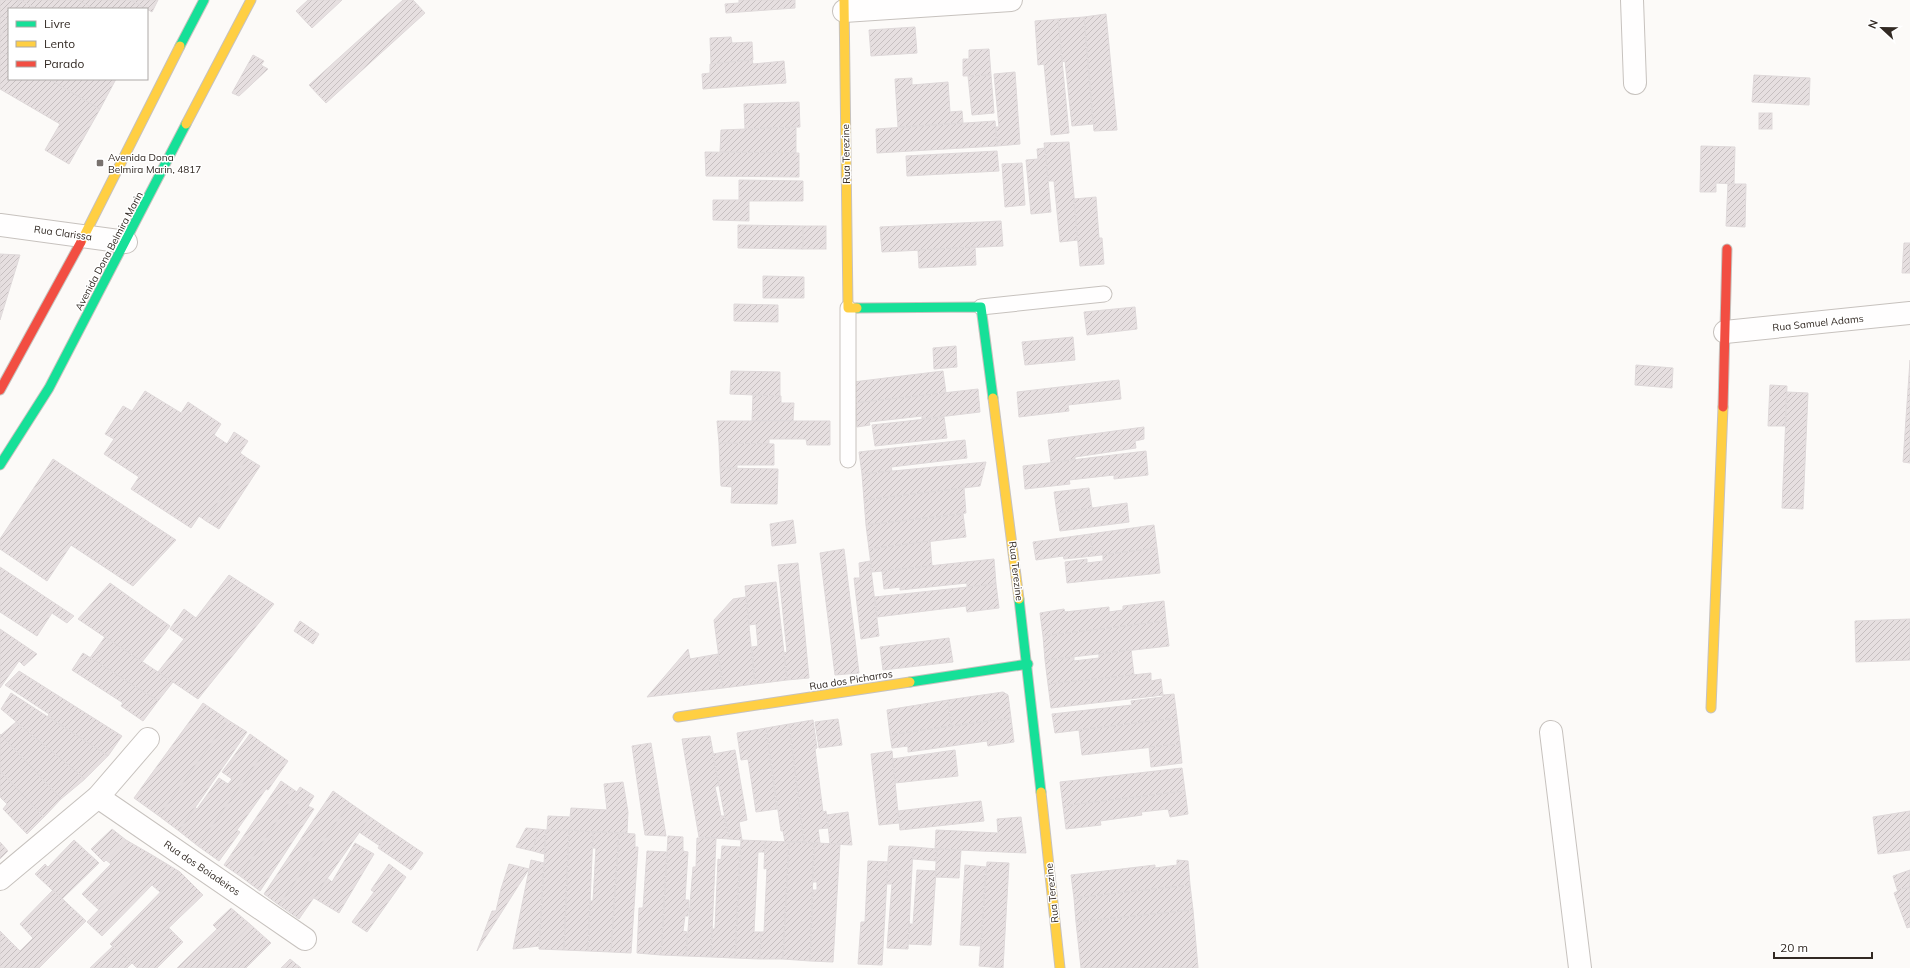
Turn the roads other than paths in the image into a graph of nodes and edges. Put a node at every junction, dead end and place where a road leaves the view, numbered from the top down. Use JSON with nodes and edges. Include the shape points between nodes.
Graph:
{"nodes":[{"id":1,"x":204,"y":0,"type":"edge"},
{"id":2,"x":251,"y":0,"type":"edge"},
{"id":3,"x":1011,"y":0,"type":"edge"},
{"id":4,"x":1632,"y":0,"type":"edge"},
{"id":5,"x":844,"y":6,"type":"edge"},
{"id":6,"x":1635,"y":83,"type":"dead end"},
{"id":7,"x":0,"y":225,"type":"edge"},
{"id":8,"x":84,"y":236,"type":"junction"},
{"id":9,"x":126,"y":242,"type":"junction"},
{"id":10,"x":1727,"y":249,"type":"dead end"},
{"id":11,"x":1104,"y":294,"type":"dead end"},
{"id":12,"x":981,"y":307,"type":"junction"},
{"id":13,"x":848,"y":308,"type":"junction"},
{"id":14,"x":1910,"y":313,"type":"edge"},
{"id":15,"x":1725,"y":332,"type":"junction"},
{"id":16,"x":0,"y":390,"type":"edge"},
{"id":17,"x":848,"y":460,"type":"dead end"},
{"id":18,"x":0,"y":465,"type":"edge"},
{"id":19,"x":1028,"y":664,"type":"junction"},
{"id":20,"x":1711,"y":708,"type":"dead end"},
{"id":21,"x":678,"y":717,"type":"dead end"},
{"id":22,"x":1551,"y":732,"type":"dead end"},
{"id":23,"x":148,"y":739,"type":"dead end"},
{"id":24,"x":98,"y":797,"type":"junction"},
{"id":25,"x":0,"y":879,"type":"edge"},
{"id":26,"x":305,"y":938,"type":"dead end"},
{"id":27,"x":1060,"y":968,"type":"edge"},
{"id":28,"x":1580,"y":968,"type":"edge"}],
"edges":[{"from":1,"to":8,"type":"street"},
{"from":2,"to":9,"type":"street","name":"Avenida Dona Belmira Marin"},
{"from":3,"to":5,"type":"street"},
{"from":4,"to":6,"type":"street"},
{"from":5,"to":13,"type":"street","name":"Rua Terezine"},
{"from":7,"to":8,"type":"street","name":"Rua Clarissa"},
{"from":8,"to":9,"type":"street","name":"Rua Clarissa"},
{"from":8,"to":16,"type":"street"},
{"from":9,"to":18,"type":"street","name":"Avenida Dona Belmira Marin","via":[[49,388]]},
{"from":10,"to":15,"type":"street"},
{"from":11,"to":12,"type":"lane"},
{"from":12,"to":13,"type":"street"},
{"from":12,"to":19,"type":"street","name":"Rua Terezine"},
{"from":13,"to":17,"type":"lane","name":"Rua Terezine"},
{"from":14,"to":15,"type":"street","name":"Rua Samuel Adams"},
{"from":15,"to":20,"type":"street"},
{"from":19,"to":21,"type":"street","name":"Rua dos Picharros"},
{"from":19,"to":27,"type":"street","name":"Rua Terezine"},
{"from":22,"to":28,"type":"street"},
{"from":23,"to":24,"type":"street"},
{"from":24,"to":25,"type":"street"},
{"from":24,"to":26,"type":"street","name":"Rua dos Boiadeiros"}]}
